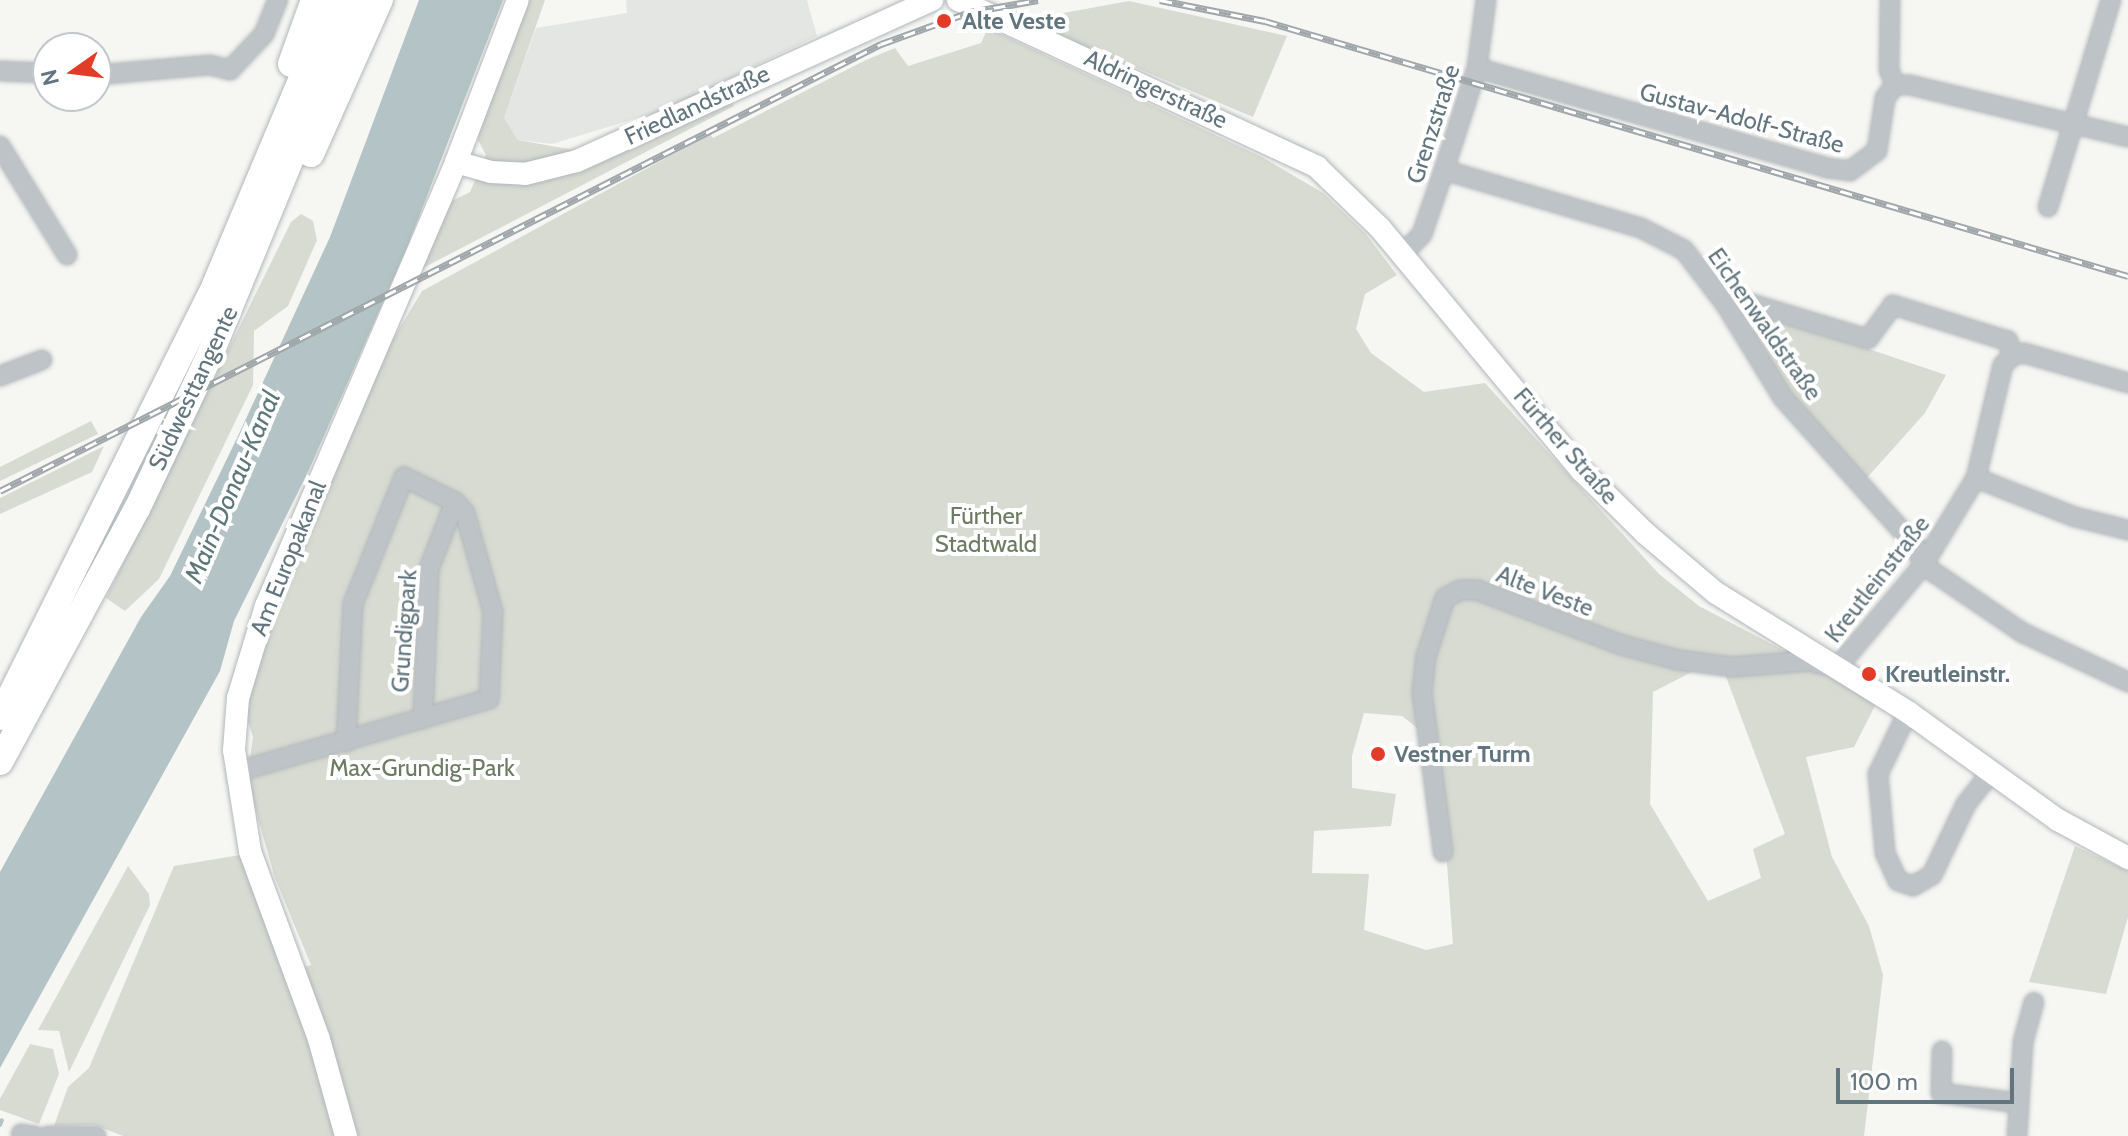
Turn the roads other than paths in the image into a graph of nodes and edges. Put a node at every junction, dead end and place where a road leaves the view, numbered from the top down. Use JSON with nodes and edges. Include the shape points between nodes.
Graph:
{"nodes":[{"id":1,"x":278,"y":0,"type":"edge"},
{"id":2,"x":314,"y":0,"type":"edge"},
{"id":3,"x":335,"y":0,"type":"edge"},
{"id":4,"x":356,"y":0,"type":"edge"},
{"id":5,"x":380,"y":0,"type":"edge"},
{"id":6,"x":518,"y":0,"type":"edge"},
{"id":7,"x":932,"y":0,"type":"edge"},
{"id":8,"x":961,"y":0,"type":"edge"},
{"id":9,"x":1486,"y":0,"type":"edge"},
{"id":10,"x":1890,"y":0,"type":"edge"},
{"id":11,"x":2111,"y":0,"type":"edge"},
{"id":12,"x":906,"y":4,"type":"edge"},
{"id":13,"x":1477,"y":68,"type":"junction"},
{"id":14,"x":0,"y":71,"type":"edge"},
{"id":15,"x":32,"y":72,"type":"edge"},
{"id":16,"x":112,"y":74,"type":"edge"},
{"id":17,"x":1895,"y":85,"type":"junction"},
{"id":18,"x":2069,"y":123,"type":"junction"},
{"id":19,"x":2128,"y":137,"type":"edge"},
{"id":20,"x":1263,"y":138,"type":"joint"},
{"id":21,"x":0,"y":146,"type":"edge"},
{"id":22,"x":456,"y":162,"type":"junction"},
{"id":23,"x":1444,"y":170,"type":"junction"},
{"id":24,"x":2048,"y":207,"type":"dead end"},
{"id":25,"x":1403,"y":254,"type":"junction"},
{"id":26,"x":67,"y":255,"type":"dead end"},
{"id":27,"x":215,"y":285,"type":"junction"},
{"id":28,"x":1726,"y":305,"type":"junction"},
{"id":29,"x":230,"y":311,"type":"junction"},
{"id":30,"x":2010,"y":349,"type":"junction"},
{"id":31,"x":42,"y":360,"type":"dead end"},
{"id":32,"x":0,"y":376,"type":"edge"},
{"id":33,"x":2128,"y":383,"type":"edge"},
{"id":34,"x":1976,"y":478,"type":"junction"},
{"id":35,"x":455,"y":502,"type":"junction"},
{"id":36,"x":2128,"y":530,"type":"edge"},
{"id":37,"x":1923,"y":565,"type":"junction"},
{"id":38,"x":1837,"y":668,"type":"junction"},
{"id":39,"x":2128,"y":682,"type":"edge"},
{"id":40,"x":1908,"y":712,"type":"junction"},
{"id":41,"x":0,"y":717,"type":"edge"},
{"id":42,"x":423,"y":719,"type":"junction"},
{"id":43,"x":346,"y":742,"type":"junction"},
{"id":44,"x":0,"y":762,"type":"edge"},
{"id":45,"x":1993,"y":770,"type":"junction"},
{"id":46,"x":236,"y":772,"type":"junction"},
{"id":47,"x":1443,"y":852,"type":"dead end"},
{"id":48,"x":2128,"y":858,"type":"edge"},
{"id":49,"x":2034,"y":1002,"type":"dead end"},
{"id":50,"x":1942,"y":1051,"type":"dead end"},
{"id":51,"x":2018,"y":1103,"type":"junction"},
{"id":52,"x":48,"y":1136,"type":"edge"},
{"id":53,"x":96,"y":1136,"type":"edge"},
{"id":54,"x":346,"y":1136,"type":"edge"},
{"id":55,"x":2017,"y":1136,"type":"edge"}],
"edges":[{"from":1,"to":16,"type":"street","via":[[264,34],[230,70],[210,65]]},
{"from":2,"to":27,"type":"highway","via":[[236,209]]},
{"from":3,"to":27,"type":"highway","name":"Südwesttangente"},
{"from":4,"to":29,"type":"highway","name":"Südwesttangente"},
{"from":5,"to":29,"type":"highway","via":[[259,268]]},
{"from":6,"to":22,"type":"main road","name":"Am Europakanal"},
{"from":7,"to":12,"type":"main road","name":"Friedlandstraße"},
{"from":8,"to":20,"type":"main road","name":"Aldringerstraße"},
{"from":9,"to":13,"type":"street","name":"Grenzstraße"},
{"from":10,"to":17,"type":"street","via":[[1889,70]]},
{"from":11,"to":18,"type":"street"},
{"from":12,"to":22,"type":"main road","name":"Friedlandstraße","via":[[577,161],[525,174]]},
{"from":13,"to":17,"type":"street","name":"Gustav-Adolf-Straße","via":[[1750,149],[1850,171],[1877,151],[1885,98]]},
{"from":13,"to":23,"type":"street","name":"Grenzstraße"},
{"from":14,"to":15,"type":"street"},
{"from":17,"to":18,"type":"street"},
{"from":18,"to":19,"type":"street"},
{"from":18,"to":24,"type":"street"},
{"from":20,"to":25,"type":"main road","name":"Fürther Straße","via":[[1339,183]]},
{"from":21,"to":26,"type":"street"},
{"from":22,"to":46,"type":"main road","name":"Am Europakanal","via":[[266,606],[238,698]]},
{"from":23,"to":25,"type":"street","name":"Grenzstraße","via":[[1422,234]]},
{"from":23,"to":28,"type":"street","name":"Eichenwaldstraße","via":[[1664,238],[1684,250]]},
{"from":25,"to":38,"type":"main road","name":"Fürther Straße","via":[[1581,470],[1645,533],[1716,593]]},
{"from":27,"to":41,"type":"highway","name":"Südwesttangente"},
{"from":28,"to":30,"type":"street","via":[[1752,304],[1868,339],[1893,305]]},
{"from":28,"to":37,"type":"street","name":"Eichenwaldstraße","via":[[1783,398],[1916,547]]},
{"from":29,"to":44,"type":"highway","name":"Südwesttangente","via":[[137,509]]},
{"from":30,"to":33,"type":"street"},
{"from":30,"to":34,"type":"street","name":"Kreutleinstraße"},
{"from":31,"to":32,"type":"street"},
{"from":34,"to":36,"type":"street","via":[[2075,517]]},
{"from":34,"to":37,"type":"street","name":"Kreutleinstraße"},
{"from":35,"to":42,"type":"street","name":"Grundigpark","via":[[429,569]]},
{"from":35,"to":42,"type":"street","name":"Grundigpark","via":[[465,513],[493,612],[489,699]]},
{"from":35,"to":43,"type":"street","name":"Grundigpark","via":[[404,477],[353,604]]},
{"from":37,"to":38,"type":"street","name":"Kreutleinstraße"},
{"from":37,"to":39,"type":"street","via":[[2023,633]]},
{"from":38,"to":40,"type":"main road","name":"Fürther Straße"},
{"from":38,"to":47,"type":"street","name":"Alte Veste","via":[[1810,661],[1732,667],[1678,660],[1622,645],[1477,590],[1461,590],[1445,598],[1426,657],[1422,693]]},
{"from":40,"to":45,"type":"main road","name":"Fürther Straße"},
{"from":40,"to":45,"type":"street","via":[[1878,774],[1885,853],[1898,881],[1913,886],[1927,882],[1966,804]]},
{"from":42,"to":43,"type":"street","name":"Grundigpark"},
{"from":43,"to":46,"type":"street","name":"Grundigpark"},
{"from":45,"to":48,"type":"main road","name":"Fürther Straße","via":[[2058,820]]},
{"from":46,"to":54,"type":"main road","name":"Am Europakanal","via":[[250,851],[319,1039]]},
{"from":49,"to":51,"type":"street","via":[[2023,1042]]},
{"from":50,"to":51,"type":"street","via":[[1941,1093]]},
{"from":51,"to":55,"type":"street"},
{"from":52,"to":53,"type":"street"}]}
